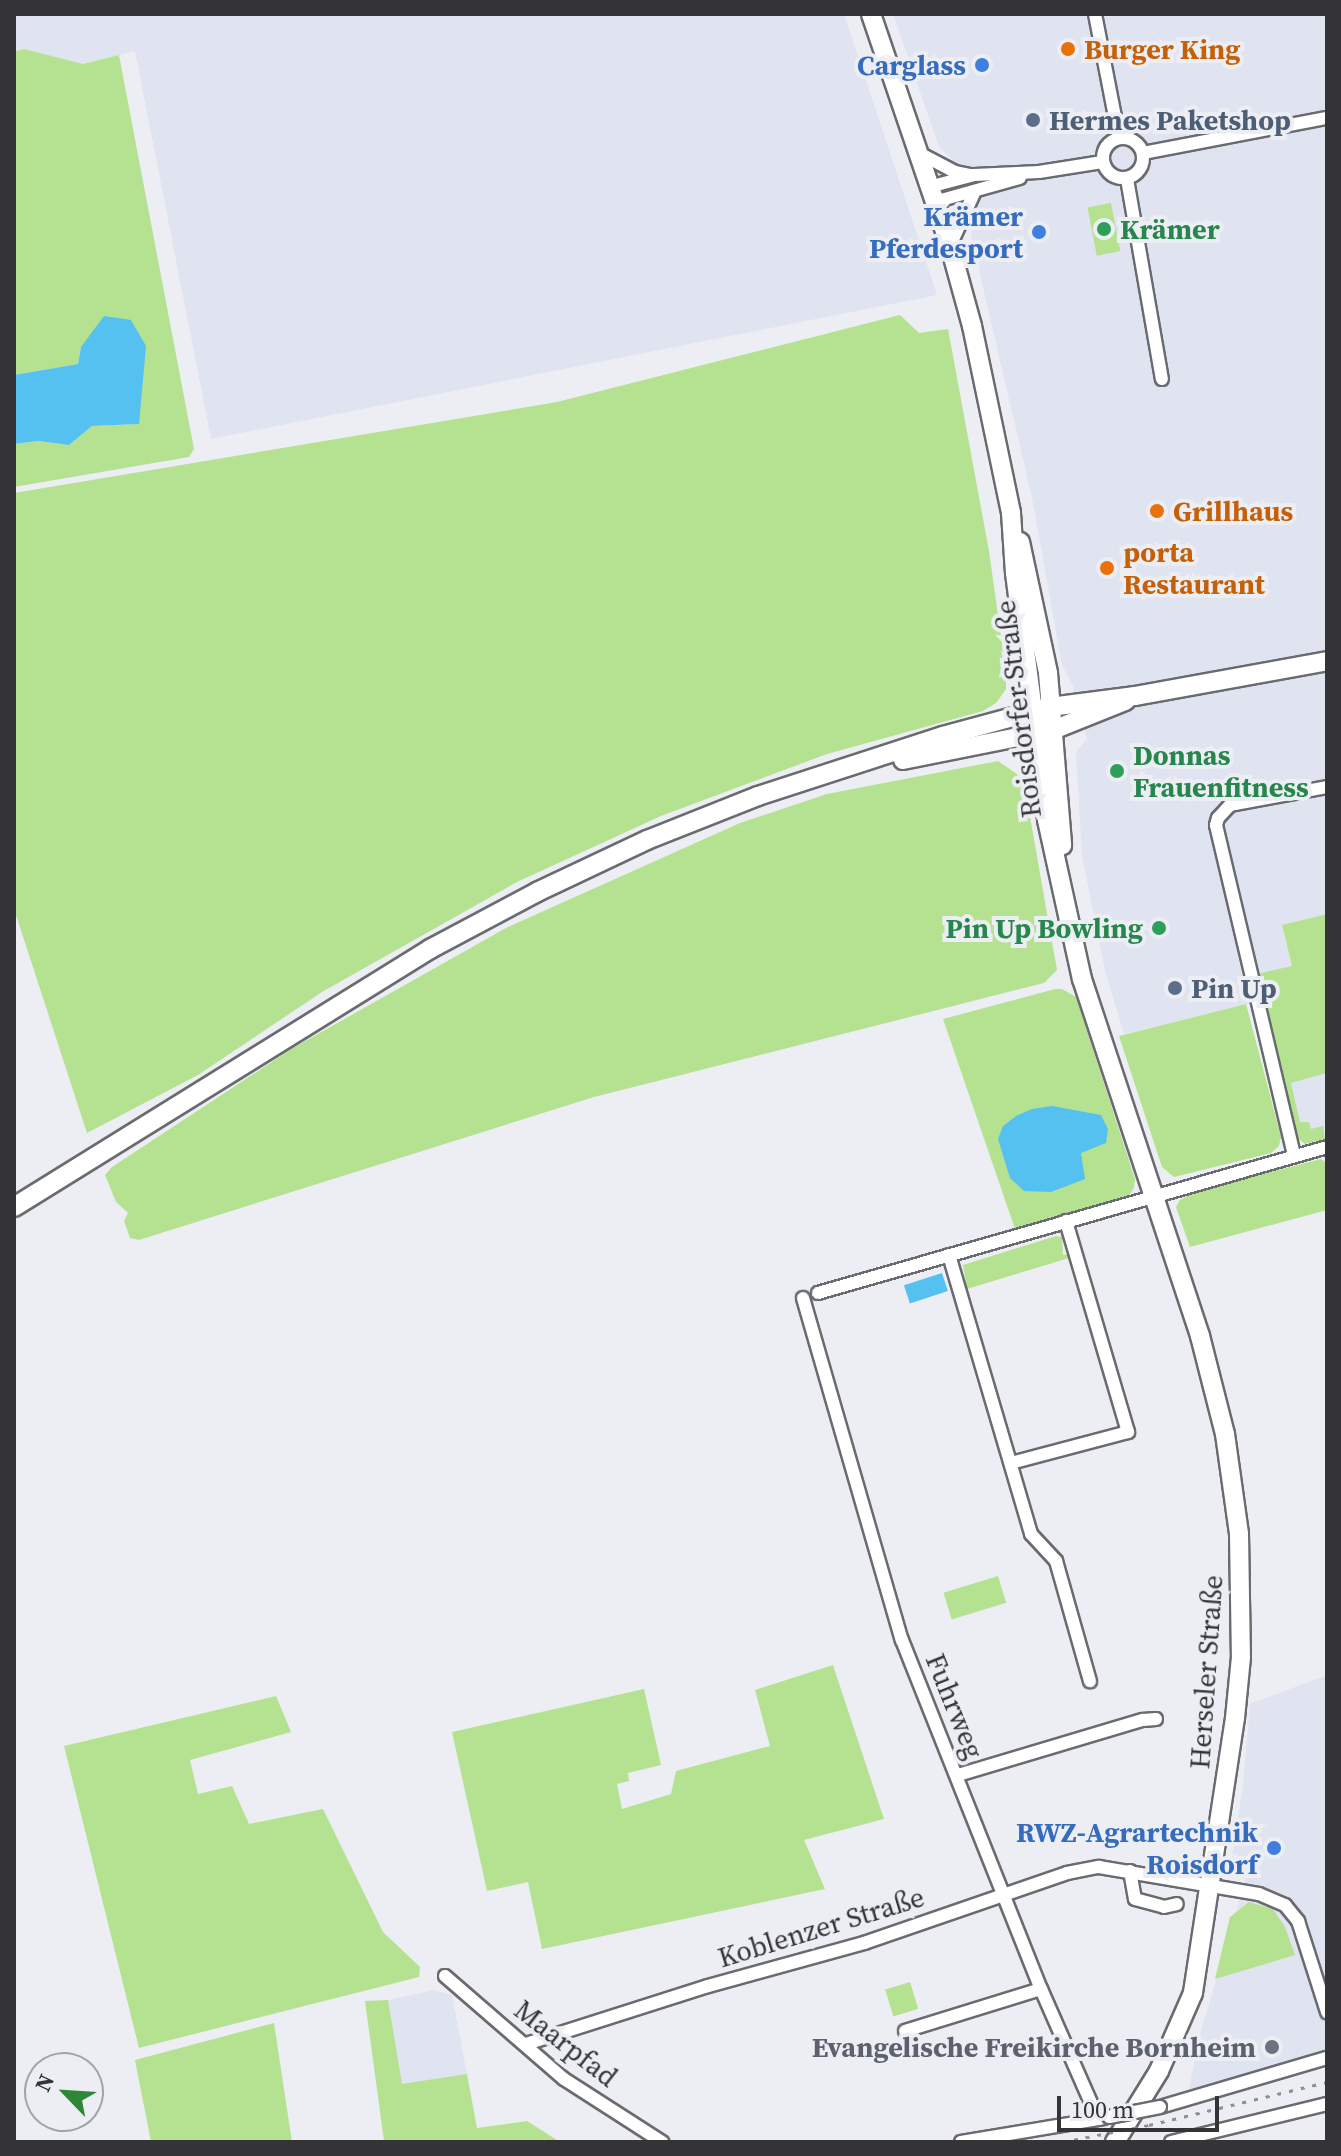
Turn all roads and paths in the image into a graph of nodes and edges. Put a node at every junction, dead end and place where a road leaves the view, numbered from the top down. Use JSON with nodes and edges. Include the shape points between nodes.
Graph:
{"nodes":[{"id":1,"x":871,"y":14,"type":"edge"},
{"id":2,"x":1095,"y":14,"type":"edge"},
{"id":3,"x":1327,"y":118,"type":"edge"},
{"id":4,"x":1119,"y":138,"type":"junction"},
{"id":5,"x":919,"y":153,"type":"junction"},
{"id":6,"x":1143,"y":153,"type":"junction"},
{"id":7,"x":1102,"y":162,"type":"junction"},
{"id":8,"x":1039,"y":172,"type":"junction"},
{"id":9,"x":974,"y":175,"type":"junction"},
{"id":10,"x":1127,"y":179,"type":"junction"},
{"id":11,"x":974,"y":193,"type":"junction"},
{"id":12,"x":932,"y":195,"type":"junction"},
{"id":13,"x":950,"y":246,"type":"junction"},
{"id":14,"x":1162,"y":379,"type":"dead end"},
{"id":15,"x":1327,"y":661,"type":"edge"},
{"id":16,"x":1135,"y":696,"type":"junction"},
{"id":17,"x":1042,"y":710,"type":"junction"},
{"id":18,"x":1044,"y":732,"type":"junction"},
{"id":19,"x":841,"y":770,"type":"junction"},
{"id":20,"x":1327,"y":787,"type":"edge"},
{"id":21,"x":1327,"y":1147,"type":"edge"},
{"id":22,"x":1294,"y":1155,"type":"junction"},
{"id":23,"x":1155,"y":1194,"type":"junction"},
{"id":24,"x":14,"y":1207,"type":"edge"},
{"id":25,"x":1066,"y":1221,"type":"junction"},
{"id":26,"x":949,"y":1255,"type":"junction"},
{"id":27,"x":818,"y":1293,"type":"dead end"},
{"id":28,"x":803,"y":1298,"type":"dead end"},
{"id":29,"x":1011,"y":1463,"type":"junction"},
{"id":30,"x":1090,"y":1681,"type":"dead end"},
{"id":31,"x":1156,"y":1719,"type":"dead end"},
{"id":32,"x":958,"y":1775,"type":"junction"},
{"id":33,"x":1130,"y":1871,"type":"junction"},
{"id":34,"x":1212,"y":1885,"type":"junction"},
{"id":35,"x":1003,"y":1895,"type":"junction"},
{"id":36,"x":1177,"y":1904,"type":"dead end"},
{"id":37,"x":445,"y":1976,"type":"dead end"},
{"id":38,"x":1041,"y":1989,"type":"junction"},
{"id":39,"x":1327,"y":2012,"type":"edge"},
{"id":40,"x":905,"y":2031,"type":"dead end"},
{"id":41,"x":526,"y":2044,"type":"junction"},
{"id":42,"x":1327,"y":2058,"type":"edge"},
{"id":43,"x":1327,"y":2104,"type":"edge"},
{"id":44,"x":1103,"y":2118,"type":"junction"},
{"id":45,"x":662,"y":2142,"type":"edge"},
{"id":46,"x":961,"y":2142,"type":"edge"},
{"id":47,"x":1115,"y":2142,"type":"edge"},
{"id":48,"x":1171,"y":2142,"type":"edge"}],
"edges":[{"from":1,"to":5,"type":"main road","name":"Roisdorfer Straße"},
{"from":2,"to":4,"type":"street"},
{"from":3,"to":6,"type":"street"},
{"from":4,"to":6,"type":"street","via":[[1134,141]]},
{"from":4,"to":7,"type":"street","via":[[1106,146]]},
{"from":5,"to":9,"type":"street","via":[[955,172]]},
{"from":5,"to":12,"type":"main road","name":"Roisdorfer Straße"},
{"from":6,"to":10,"type":"street","via":[[1140,169]]},
{"from":7,"to":8,"type":"street"},
{"from":7,"to":10,"type":"street","via":[[1111,175]]},
{"from":8,"to":9,"type":"street"},
{"from":8,"to":11,"type":"street"},
{"from":9,"to":12,"type":"street"},
{"from":10,"to":14,"type":"street"},
{"from":11,"to":12,"type":"street"},
{"from":11,"to":13,"type":"street"},
{"from":12,"to":13,"type":"main road","name":"Roisdorfer Straße"},
{"from":13,"to":17,"type":"main road","name":"Roisdorfer Straße","via":[[1029,575]]},
{"from":15,"to":16,"type":"main road"},
{"from":16,"to":17,"type":"main road"},
{"from":16,"to":18,"type":"main road"},
{"from":17,"to":18,"type":"main road","name":"Roisdorfer Straße"},
{"from":17,"to":19,"type":"main road"},
{"from":18,"to":19,"type":"main road"},
{"from":18,"to":23,"type":"main road","name":"Roisdorfer Straße","via":[[1065,901],[1082,979]]},
{"from":19,"to":24,"type":"main road","via":[[647,840],[537,892],[416,957]]},
{"from":20,"to":22,"type":"street","via":[[1230,805],[1216,825]]},
{"from":21,"to":22,"type":"street"},
{"from":22,"to":23,"type":"street"},
{"from":23,"to":25,"type":"street"},
{"from":23,"to":34,"type":"main road","name":"Herseler Straße","via":[[1220,1408],[1239,1534],[1241,1657]]},
{"from":25,"to":26,"type":"street"},
{"from":25,"to":29,"type":"street","via":[[1128,1432]]},
{"from":26,"to":27,"type":"street"},
{"from":26,"to":29,"type":"street"},
{"from":28,"to":32,"type":"street","name":"Fuhrweg","via":[[902,1640]]},
{"from":29,"to":30,"type":"street","via":[[1031,1534],[1056,1561]]},
{"from":31,"to":32,"type":"street"},
{"from":32,"to":35,"type":"street","name":"Fuhrweg"},
{"from":33,"to":34,"type":"street","name":"Koblenzer Straße"},
{"from":33,"to":35,"type":"street","name":"Koblenzer Straße","via":[[1099,1867]]},
{"from":33,"to":36,"type":"street","via":[[1135,1899],[1164,1907]]},
{"from":34,"to":39,"type":"street","name":"Koblenzer Straße","via":[[1259,1894],[1292,1912]]},
{"from":34,"to":47,"type":"main road","name":"Herseler Straße","via":[[1193,1993],[1180,2030]]},
{"from":35,"to":38,"type":"street","name":"Fuhrweg"},
{"from":35,"to":41,"type":"street","name":"Koblenzer Straße","via":[[864,1943]]},
{"from":37,"to":41,"type":"street","name":"Maarpfad"},
{"from":38,"to":40,"type":"street"},
{"from":38,"to":44,"type":"street","name":"Fuhrweg"},
{"from":41,"to":45,"type":"street","name":"Maarpfad","via":[[564,2079]]},
{"from":42,"to":44,"type":"street","bridge":true,"via":[[1160,2107]]},
{"from":43,"to":48,"type":"street"},
{"from":44,"to":46,"type":"street"}]}
